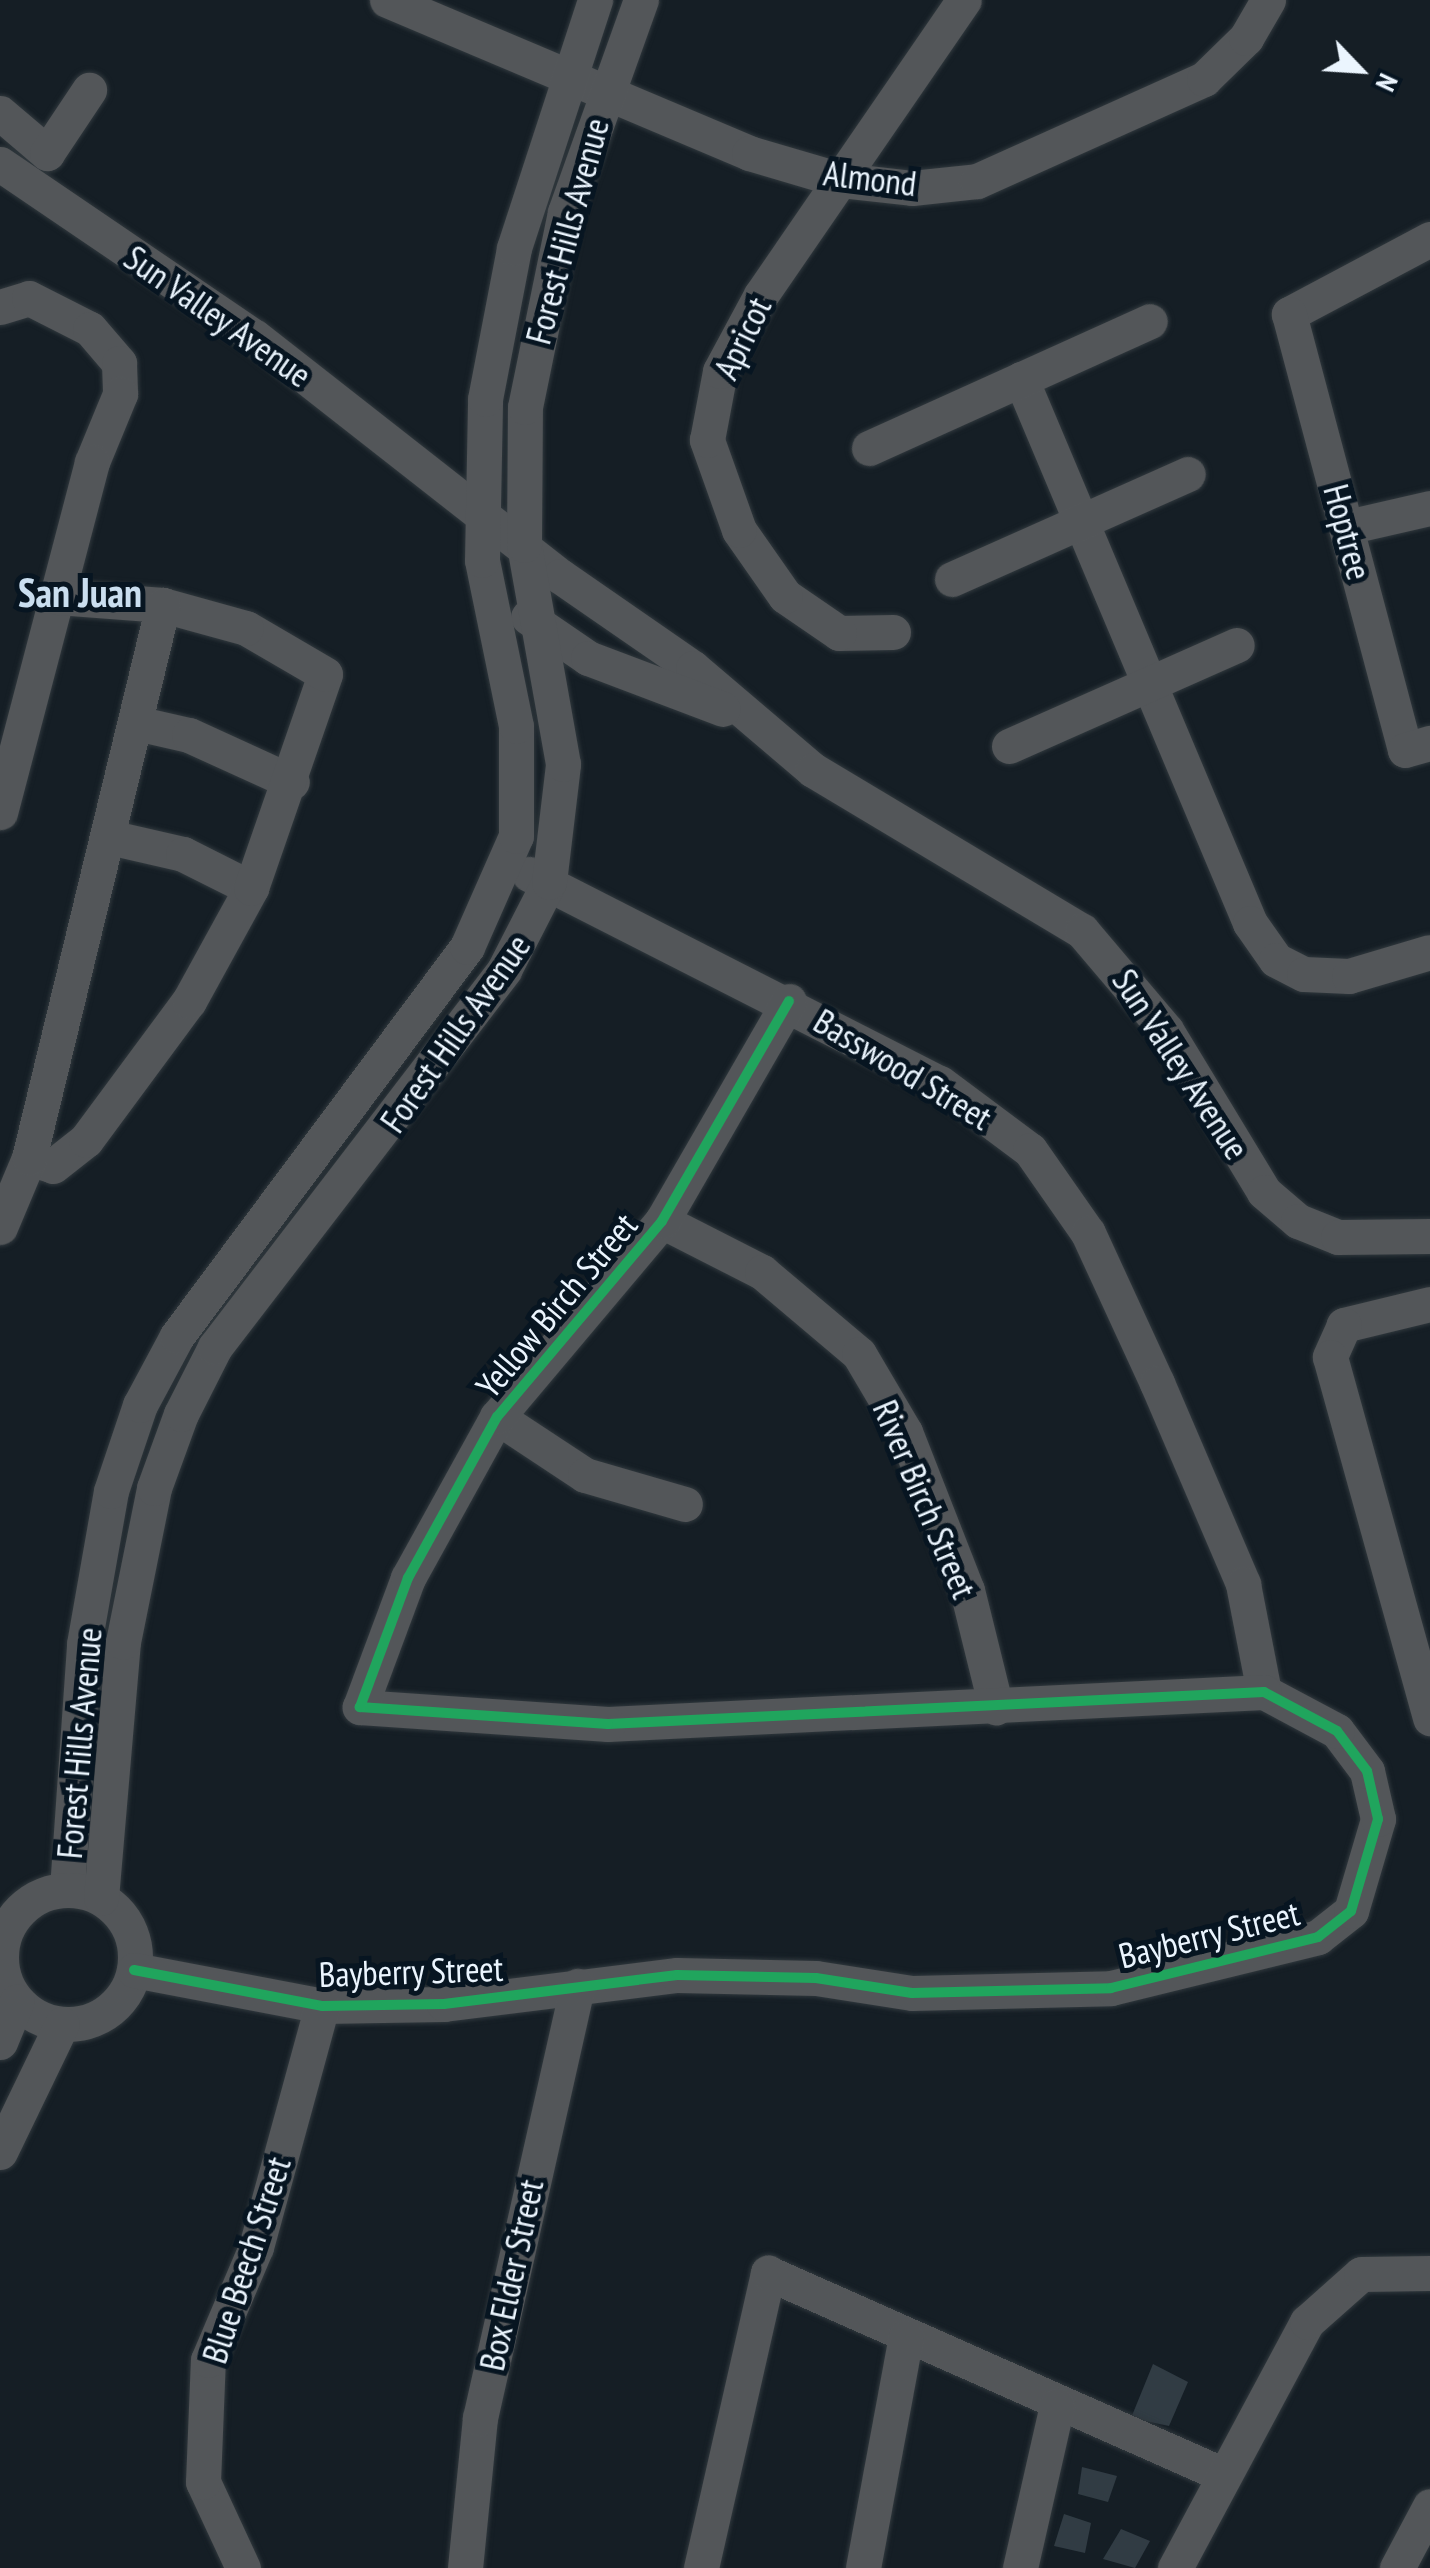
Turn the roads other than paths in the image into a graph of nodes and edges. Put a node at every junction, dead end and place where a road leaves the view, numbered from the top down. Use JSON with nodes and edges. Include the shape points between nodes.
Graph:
{"nodes":[{"id":1,"x":387,"y":0,"type":"edge"},
{"id":2,"x":594,"y":0,"type":"edge"},
{"id":3,"x":641,"y":0,"type":"edge"},
{"id":4,"x":964,"y":0,"type":"edge"},
{"id":5,"x":1268,"y":0,"type":"edge"},
{"id":6,"x":445,"y":12,"type":"edge"},
{"id":7,"x":567,"y":78,"type":"junction"},
{"id":8,"x":89,"y":90,"type":"dead end"},
{"id":9,"x":605,"y":91,"type":"junction"},
{"id":10,"x":0,"y":112,"type":"edge"},
{"id":11,"x":0,"y":164,"type":"edge"},
{"id":12,"x":841,"y":180,"type":"junction"},
{"id":13,"x":1430,"y":239,"type":"edge"},
{"id":14,"x":0,"y":308,"type":"edge"},
{"id":15,"x":1150,"y":322,"type":"dead end"},
{"id":16,"x":1021,"y":379,"type":"junction"},
{"id":17,"x":870,"y":448,"type":"dead end"},
{"id":18,"x":431,"y":474,"type":"junction"},
{"id":19,"x":1188,"y":474,"type":"dead end"},
{"id":20,"x":1430,"y":508,"type":"edge"},
{"id":21,"x":484,"y":512,"type":"junction"},
{"id":22,"x":1078,"y":522,"type":"junction"},
{"id":23,"x":1347,"y":527,"type":"junction"},
{"id":24,"x":524,"y":545,"type":"junction"},
{"id":25,"x":482,"y":560,"type":"junction"},
{"id":26,"x":952,"y":579,"type":"dead end"},
{"id":27,"x":57,"y":597,"type":"junction"},
{"id":28,"x":163,"y":605,"type":"junction"},
{"id":29,"x":536,"y":626,"type":"junction"},
{"id":30,"x":893,"y":632,"type":"dead end"},
{"id":31,"x":1237,"y":646,"type":"dead end"},
{"id":32,"x":1144,"y":686,"type":"junction"},
{"id":33,"x":738,"y":715,"type":"junction"},
{"id":34,"x":136,"y":722,"type":"junction"},
{"id":35,"x":1008,"y":746,"type":"dead end"},
{"id":36,"x":1417,"y":746,"type":"edge"},
{"id":37,"x":292,"y":782,"type":"junction"},
{"id":38,"x":0,"y":812,"type":"edge"},
{"id":39,"x":109,"y":838,"type":"junction"},
{"id":40,"x":508,"y":865,"type":"junction"},
{"id":41,"x":549,"y":882,"type":"junction"},
{"id":42,"x":251,"y":888,"type":"junction"},
{"id":43,"x":1430,"y":952,"type":"edge"},
{"id":44,"x":790,"y":1001,"type":"junction"},
{"id":45,"x":29,"y":1158,"type":"junction"},
{"id":46,"x":662,"y":1221,"type":"junction"},
{"id":47,"x":0,"y":1227,"type":"edge"},
{"id":48,"x":1430,"y":1236,"type":"edge"},
{"id":49,"x":1430,"y":1304,"type":"edge"},
{"id":50,"x":498,"y":1417,"type":"junction"},
{"id":51,"x":685,"y":1504,"type":"dead end"},
{"id":52,"x":1264,"y":1692,"type":"junction"},
{"id":53,"x":996,"y":1707,"type":"junction"},
{"id":54,"x":1430,"y":1718,"type":"edge"},
{"id":55,"x":84,"y":1894,"type":"junction"},
{"id":56,"x":0,"y":1952,"type":"edge"},
{"id":57,"x":134,"y":1970,"type":"junction"},
{"id":58,"x":577,"y":1986,"type":"junction"},
{"id":59,"x":17,"y":2001,"type":"junction"},
{"id":60,"x":322,"y":2006,"type":"junction"},
{"id":61,"x":62,"y":2024,"type":"junction"},
{"id":62,"x":0,"y":2042,"type":"edge"},
{"id":63,"x":0,"y":2152,"type":"edge"},
{"id":64,"x":1430,"y":2274,"type":"edge"},
{"id":65,"x":906,"y":2337,"type":"junction"},
{"id":66,"x":1057,"y":2406,"type":"junction"},
{"id":67,"x":1219,"y":2473,"type":"junction"},
{"id":68,"x":1430,"y":2506,"type":"edge"},
{"id":69,"x":243,"y":2568,"type":"edge"},
{"id":70,"x":465,"y":2568,"type":"edge"},
{"id":71,"x":701,"y":2568,"type":"edge"},
{"id":72,"x":863,"y":2568,"type":"edge"},
{"id":73,"x":1020,"y":2568,"type":"edge"},
{"id":74,"x":1175,"y":2568,"type":"edge"},
{"id":75,"x":1398,"y":2568,"type":"edge"}],
"edges":[{"from":1,"to":6,"type":"street","name":"Almond"},
{"from":2,"to":7,"type":"street","name":"Forest Hills Avenue"},
{"from":3,"to":9,"type":"street","name":"Forest Hills Avenue"},
{"from":4,"to":12,"type":"street","name":"Apricot"},
{"from":5,"to":12,"type":"street","name":"Almond","via":[[1246,38],[1204,78],[1076,140],[977,181],[912,188]]},
{"from":6,"to":7,"type":"street","name":"Almond"},
{"from":7,"to":9,"type":"street","name":"Almond"},
{"from":7,"to":21,"type":"street","name":"Forest Hills Avenue","via":[[494,342]]},
{"from":8,"to":10,"type":"street","via":[[47,153]]},
{"from":9,"to":12,"type":"street","name":"Almond"},
{"from":9,"to":24,"type":"street","name":"Forest Hills Avenue","via":[[533,353]]},
{"from":11,"to":18,"type":"street","name":"Sun Valley Avenue","via":[[256,337]]},
{"from":12,"to":30,"type":"street","name":"Apricot","via":[[720,371],[707,440],[738,530],[785,596],[839,633]]},
{"from":13,"to":23,"type":"street","name":"Hoptree","via":[[1288,314]]},
{"from":14,"to":27,"type":"street","via":[[30,298],[90,329],[119,363],[120,394]]},
{"from":15,"to":16,"type":"street"},
{"from":16,"to":17,"type":"street"},
{"from":16,"to":22,"type":"street"},
{"from":18,"to":21,"type":"street","name":"Sun Valley Avenue"},
{"from":18,"to":25,"type":"street","name":"Sun Valley Avenue"},
{"from":19,"to":22,"type":"street"},
{"from":20,"to":23,"type":"street"},
{"from":21,"to":24,"type":"street","name":"Sun Valley Avenue"},
{"from":21,"to":25,"type":"street","name":"Forest Hills Avenue"},
{"from":22,"to":26,"type":"street"},
{"from":22,"to":32,"type":"street"},
{"from":23,"to":36,"type":"street","name":"Hoptree"},
{"from":24,"to":29,"type":"street","name":"Forest Hills Avenue"},
{"from":24,"to":33,"type":"street","name":"Sun Valley Avenue","via":[[693,668]]},
{"from":25,"to":29,"type":"street","name":"Sun Valley Avenue"},
{"from":25,"to":40,"type":"street","name":"Forest Hills Avenue","via":[[522,775]]},
{"from":27,"to":28,"type":"street"},
{"from":27,"to":38,"type":"street"},
{"from":28,"to":34,"type":"street"},
{"from":28,"to":37,"type":"street","via":[[246,628],[320,666]]},
{"from":29,"to":33,"type":"street","name":"Sun Valley Avenue","via":[[588,658]]},
{"from":29,"to":41,"type":"street","name":"Forest Hills Avenue","via":[[563,764]]},
{"from":31,"to":32,"type":"street"},
{"from":32,"to":35,"type":"street"},
{"from":32,"to":43,"type":"street","via":[[1210,841],[1276,960],[1304,974],[1349,976]]},
{"from":33,"to":48,"type":"street","name":"Sun Valley Avenue","via":[[1112,958],[1264,1192],[1298,1221],[1338,1237]]},
{"from":34,"to":37,"type":"street","via":[[189,735]]},
{"from":34,"to":39,"type":"street"},
{"from":37,"to":42,"type":"street"},
{"from":39,"to":42,"type":"street","via":[[184,854]]},
{"from":39,"to":45,"type":"street"},
{"from":40,"to":41,"type":"street","name":"Basswood Street"},
{"from":40,"to":55,"type":"street","name":"Forest Hills Avenue","via":[[468,946],[177,1336],[140,1405],[111,1491],[84,1644]]},
{"from":41,"to":44,"type":"street","name":"Basswood Street"},
{"from":41,"to":55,"type":"street","name":"Forest Hills Avenue","via":[[468,1023],[215,1347],[181,1414],[154,1488]]},
{"from":42,"to":45,"type":"street","via":[[189,1001],[86,1140],[53,1166]]},
{"from":44,"to":46,"type":"street","name":"Yellow Birch Street"},
{"from":44,"to":52,"type":"street","name":"Basswood Street","via":[[940,1083],[1030,1150],[1088,1232],[1243,1584]]},
{"from":45,"to":47,"type":"street"},
{"from":46,"to":50,"type":"street","name":"Yellow Birch Street"},
{"from":46,"to":53,"type":"street","name":"River Birch Street","via":[[762,1272],[859,1354],[905,1432],[953,1554]]},
{"from":49,"to":54,"type":"street","via":[[1344,1325],[1330,1357]]},
{"from":50,"to":51,"type":"street","via":[[585,1475]]},
{"from":50,"to":53,"type":"street","name":"Yellow Birch Street","via":[[408,1578],[360,1707],[608,1724]]},
{"from":52,"to":53,"type":"street"},
{"from":52,"to":58,"type":"street","name":"Bayberry Street","via":[[1338,1731],[1367,1770],[1378,1819],[1351,1910],[1318,1937],[1111,1988],[912,1992],[816,1978],[677,1975]]},
{"from":55,"to":56,"type":"street","via":[[30,1901]]},
{"from":55,"to":57,"type":"street","via":[[129,1928]]},
{"from":56,"to":59,"type":"street"},
{"from":57,"to":60,"type":"street","name":"Bayberry Street"},
{"from":57,"to":61,"type":"street","via":[[115,2004]]},
{"from":58,"to":60,"type":"street","name":"Bayberry Street","via":[[444,2004]]},
{"from":58,"to":70,"type":"street","name":"Box Elder Street","via":[[480,2418]]},
{"from":59,"to":61,"type":"street"},
{"from":59,"to":62,"type":"street"},
{"from":60,"to":69,"type":"street","name":"Blue Beech Street","via":[[256,2246],[208,2360],[202,2482]]},
{"from":61,"to":63,"type":"street"},
{"from":64,"to":67,"type":"street","via":[[1394,2267],[1338,2288],[1307,2322]]},
{"from":65,"to":66,"type":"street"},
{"from":65,"to":71,"type":"street","via":[[768,2272]]},
{"from":65,"to":72,"type":"street"},
{"from":66,"to":67,"type":"street"},
{"from":66,"to":73,"type":"street"},
{"from":67,"to":74,"type":"street"},
{"from":68,"to":75,"type":"street"}]}
